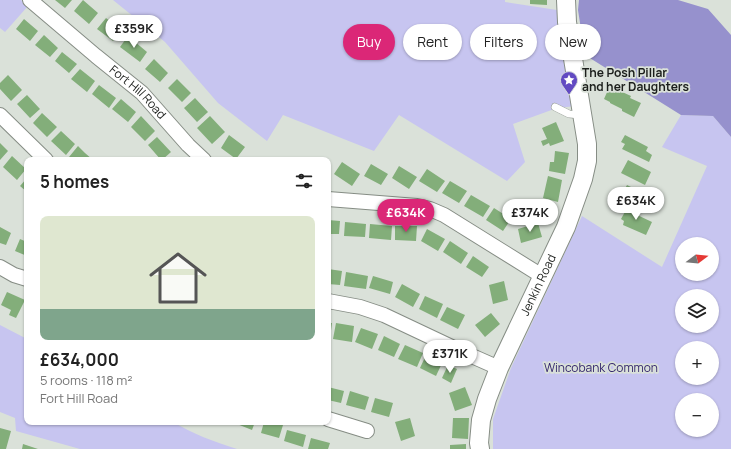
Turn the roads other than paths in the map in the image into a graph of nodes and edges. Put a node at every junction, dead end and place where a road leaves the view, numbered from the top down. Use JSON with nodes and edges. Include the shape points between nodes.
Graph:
{"nodes":[{"id":1,"x":30,"y":0,"type":"edge"},
{"id":2,"x":566,"y":0,"type":"edge"},
{"id":3,"x":555,"y":107,"type":"dead end"},
{"id":4,"x":0,"y":115,"type":"edge"},
{"id":5,"x":582,"y":115,"type":"junction"},
{"id":6,"x":43,"y":157,"type":"edge"},
{"id":7,"x":201,"y":157,"type":"edge"},
{"id":8,"x":331,"y":199,"type":"edge"},
{"id":9,"x":0,"y":268,"type":"edge"},
{"id":10,"x":542,"y":276,"type":"junction"},
{"id":11,"x":24,"y":278,"type":"edge"},
{"id":12,"x":331,"y":302,"type":"edge"},
{"id":13,"x":500,"y":368,"type":"junction"},
{"id":14,"x":331,"y":421,"type":"edge"},
{"id":15,"x":367,"y":431,"type":"dead end"},
{"id":16,"x":480,"y":449,"type":"edge"}],
"edges":[{"from":1,"to":7,"type":"street","name":"Fort Hill Road","via":[[142,92]]},
{"from":2,"to":5,"type":"street","name":"Jenkin Road","via":[[567,22]]},
{"from":3,"to":5,"type":"lane","via":[[569,114]]},
{"from":4,"to":6,"type":"street"},
{"from":5,"to":10,"type":"street","name":"Jenkin Road","via":[[587,144],[583,179],[566,227]]},
{"from":8,"to":10,"type":"street","via":[[430,209],[444,215]]},
{"from":9,"to":11,"type":"street"},
{"from":10,"to":13,"type":"street","name":"Jenkin Road"},
{"from":12,"to":13,"type":"street","via":[[384,315]]},
{"from":13,"to":16,"type":"street","name":"Jenkin Road","via":[[481,420]]},
{"from":14,"to":15,"type":"street"}]}
